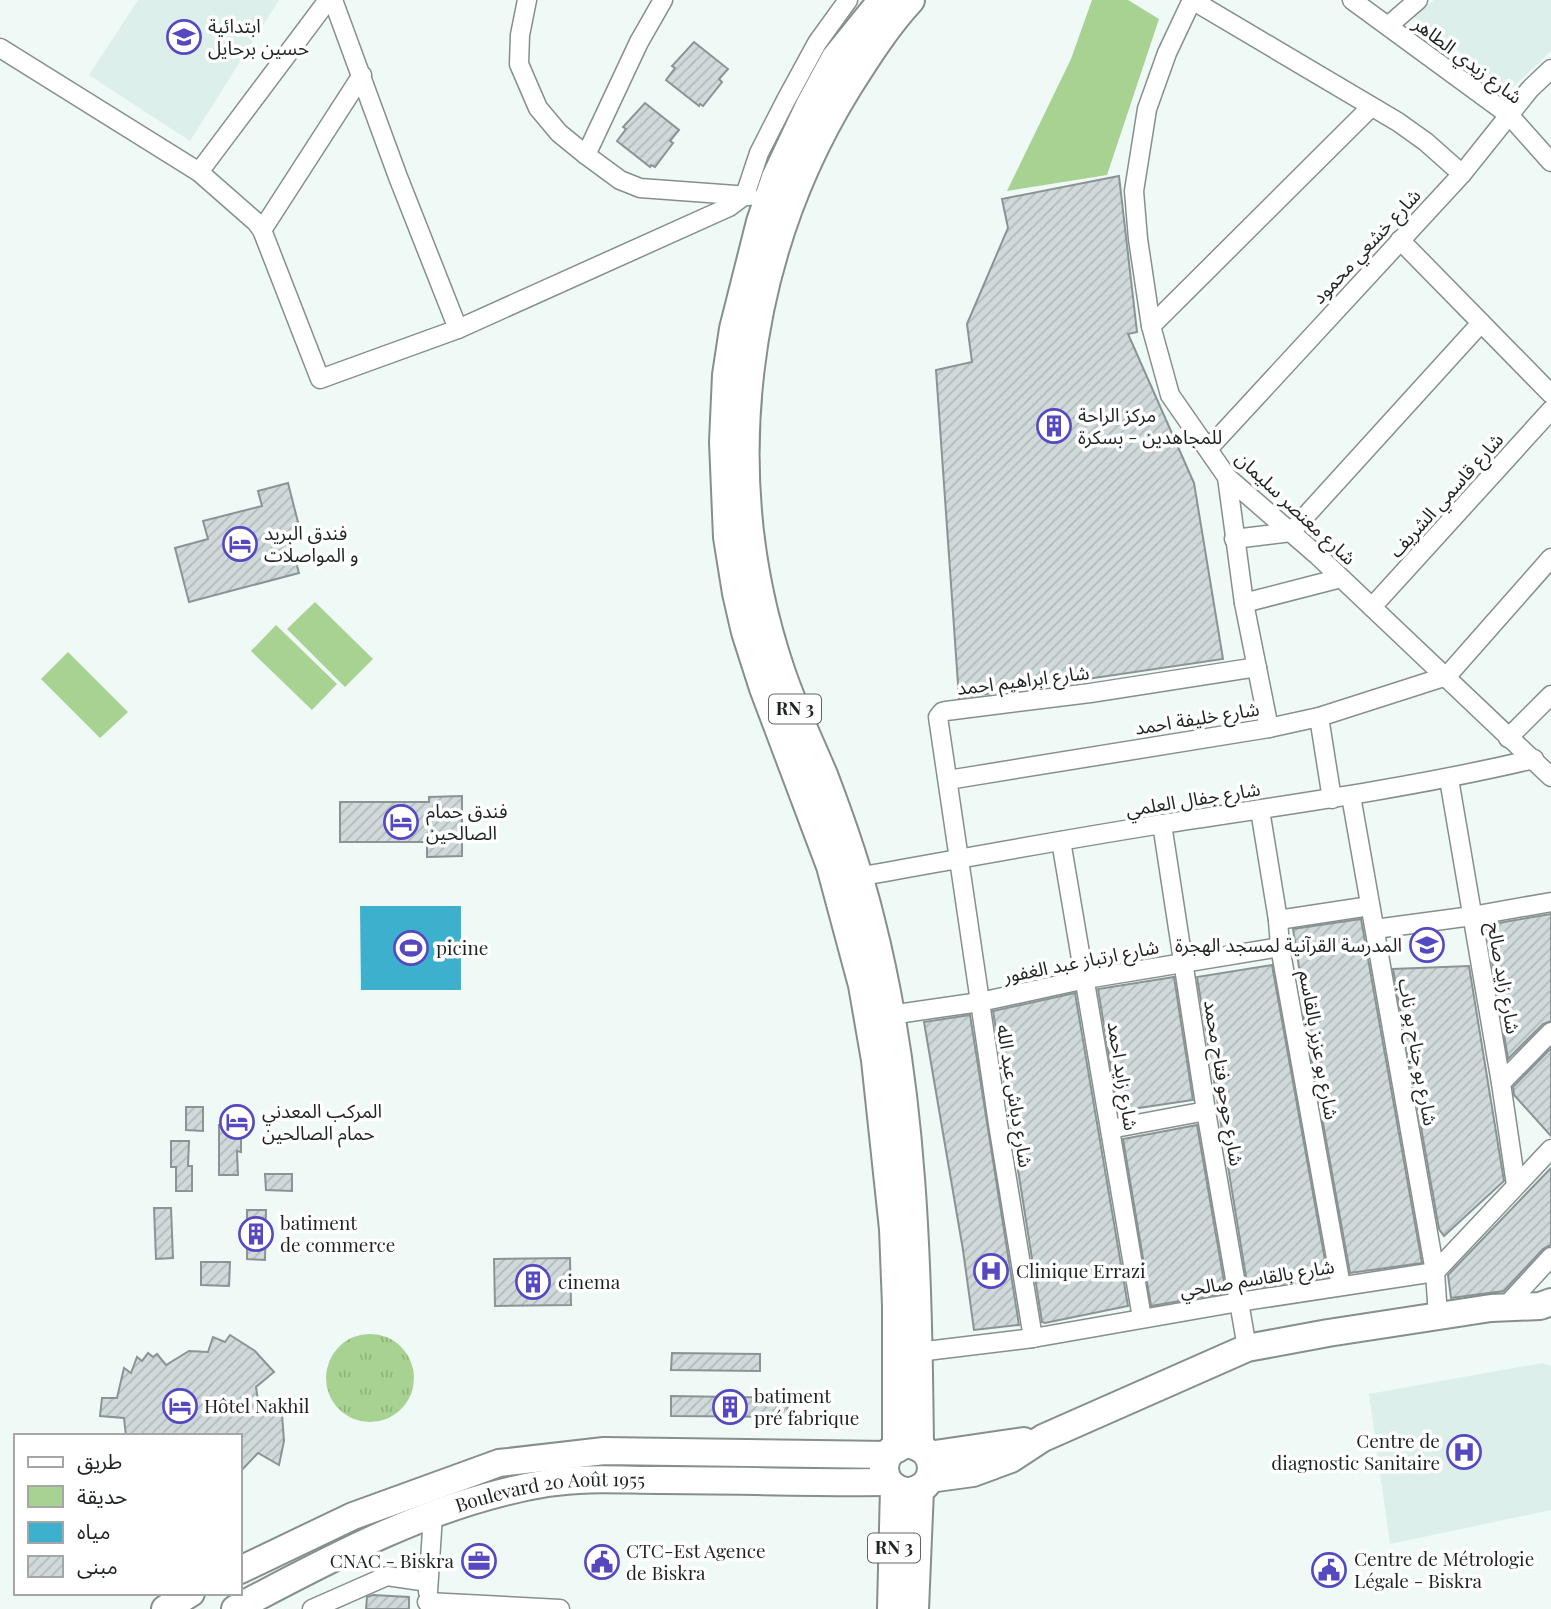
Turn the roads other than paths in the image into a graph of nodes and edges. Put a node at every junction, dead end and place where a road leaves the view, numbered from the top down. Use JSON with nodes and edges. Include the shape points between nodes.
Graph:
{"nodes":[{"id":1,"x":527,"y":0,"type":"edge"},
{"id":2,"x":663,"y":0,"type":"edge"},
{"id":3,"x":849,"y":0,"type":"edge"},
{"id":4,"x":883,"y":0,"type":"edge"},
{"id":5,"x":910,"y":0,"type":"edge"},
{"id":6,"x":1192,"y":0,"type":"edge"},
{"id":7,"x":1352,"y":0,"type":"edge"},
{"id":8,"x":1418,"y":0,"type":"edge"},
{"id":9,"x":325,"y":2,"type":"edge"},
{"id":10,"x":1388,"y":26,"type":"junction"},
{"id":11,"x":0,"y":48,"type":"edge"},
{"id":12,"x":827,"y":50,"type":"junction"},
{"id":13,"x":1551,"y":69,"type":"edge"},
{"id":14,"x":362,"y":75,"type":"junction"},
{"id":15,"x":1371,"y":107,"type":"junction"},
{"id":16,"x":1509,"y":115,"type":"junction"},
{"id":17,"x":586,"y":155,"type":"junction"},
{"id":18,"x":1551,"y":162,"type":"edge"},
{"id":19,"x":199,"y":172,"type":"junction"},
{"id":20,"x":1462,"y":174,"type":"junction"},
{"id":21,"x":758,"y":196,"type":"junction"},
{"id":22,"x":262,"y":230,"type":"junction"},
{"id":23,"x":1401,"y":240,"type":"junction"},
{"id":24,"x":1481,"y":323,"type":"junction"},
{"id":25,"x":1151,"y":326,"type":"junction"},
{"id":26,"x":458,"y":329,"type":"junction"},
{"id":27,"x":1551,"y":394,"type":"edge"},
{"id":28,"x":1551,"y":410,"type":"edge"},
{"id":29,"x":1208,"y":449,"type":"junction"},
{"id":30,"x":1227,"y":477,"type":"junction"},
{"id":31,"x":1291,"y":532,"type":"junction"},
{"id":32,"x":1234,"y":539,"type":"junction"},
{"id":33,"x":1551,"y":558,"type":"edge"},
{"id":34,"x":1341,"y":579,"type":"junction"},
{"id":35,"x":1244,"y":603,"type":"junction"},
{"id":36,"x":1373,"y":607,"type":"junction"},
{"id":37,"x":1257,"y":667,"type":"junction"},
{"id":38,"x":1447,"y":676,"type":"junction"},
{"id":39,"x":1551,"y":695,"type":"edge"},
{"id":40,"x":1319,"y":717,"type":"junction"},
{"id":41,"x":1269,"y":728,"type":"junction"},
{"id":42,"x":1508,"y":738,"type":"junction"},
{"id":43,"x":1534,"y":759,"type":"junction"},
{"id":44,"x":1551,"y":777,"type":"edge"},
{"id":45,"x":1449,"y":779,"type":"junction"},
{"id":46,"x":948,"y":780,"type":"junction"},
{"id":47,"x":1351,"y":796,"type":"junction"},
{"id":48,"x":1332,"y":799,"type":"junction"},
{"id":49,"x":1259,"y":810,"type":"junction"},
{"id":50,"x":1162,"y":824,"type":"junction"},
{"id":51,"x":1061,"y":841,"type":"junction"},
{"id":52,"x":960,"y":859,"type":"junction"},
{"id":53,"x":858,"y":877,"type":"junction"},
{"id":54,"x":1551,"y":902,"type":"edge"},
{"id":55,"x":1370,"y":906,"type":"junction"},
{"id":56,"x":1472,"y":916,"type":"junction"},
{"id":57,"x":1278,"y":920,"type":"junction"},
{"id":58,"x":1375,"y":929,"type":"junction"},
{"id":59,"x":1280,"y":947,"type":"junction"},
{"id":60,"x":1184,"y":964,"type":"junction"},
{"id":61,"x":1086,"y":979,"type":"junction"},
{"id":62,"x":980,"y":1002,"type":"junction"},
{"id":63,"x":890,"y":1015,"type":"junction"},
{"id":64,"x":1551,"y":1032,"type":"edge"},
{"id":65,"x":1501,"y":1083,"type":"junction"},
{"id":66,"x":1206,"y":1111,"type":"junction"},
{"id":67,"x":1110,"y":1129,"type":"junction"},
{"id":68,"x":1551,"y":1149,"type":"edge"},
{"id":69,"x":1516,"y":1185,"type":"junction"},
{"id":70,"x":1551,"y":1257,"type":"edge"},
{"id":71,"x":1435,"y":1272,"type":"junction"},
{"id":72,"x":1341,"y":1286,"type":"junction"},
{"id":73,"x":1239,"y":1302,"type":"junction"},
{"id":74,"x":1505,"y":1307,"type":"junction"},
{"id":75,"x":1547,"y":1307,"type":"edge"},
{"id":76,"x":1438,"y":1316,"type":"junction"},
{"id":77,"x":1142,"y":1318,"type":"junction"},
{"id":78,"x":1033,"y":1338,"type":"junction"},
{"id":79,"x":1247,"y":1348,"type":"junction"},
{"id":80,"x":918,"y":1352,"type":"junction"},
{"id":81,"x":908,"y":1468,"type":"junction"},
{"id":82,"x":433,"y":1515,"type":"junction"},
{"id":83,"x":242,"y":1569,"type":"edge"},
{"id":84,"x":429,"y":1582,"type":"junction"},
{"id":85,"x":188,"y":1595,"type":"edge"},
{"id":86,"x":427,"y":1606,"type":"edge"},
{"id":87,"x":165,"y":1609,"type":"edge"},
{"id":88,"x":235,"y":1609,"type":"edge"},
{"id":89,"x":312,"y":1609,"type":"edge"},
{"id":90,"x":560,"y":1609,"type":"edge"},
{"id":91,"x":892,"y":1609,"type":"edge"},
{"id":92,"x":914,"y":1609,"type":"edge"}],
"edges":[{"from":1,"to":17,"type":"street","via":[[519,64],[538,108]]},
{"from":2,"to":17,"type":"street"},
{"from":3,"to":12,"type":"street"},
{"from":4,"to":12,"type":"main road","number":"RN 3"},
{"from":5,"to":53,"type":"main road","number":"RN 3","via":[[832,111],[794,191],[760,302],[746,414],[747,523],[760,597],[779,669]]},
{"from":6,"to":15,"type":"street"},
{"from":6,"to":25,"type":"street","name":"شارع معنصر سليمان","via":[[1151,97],[1139,154],[1135,191],[1138,239]]},
{"from":7,"to":10,"type":"street","name":"شارع زيدي الطاهر"},
{"from":8,"to":10,"type":"street"},
{"from":9,"to":14,"type":"street","via":[[341,20]]},
{"from":9,"to":19,"type":"street"},
{"from":10,"to":16,"type":"street","name":"شارع زيدي الطاهر"},
{"from":11,"to":19,"type":"street"},
{"from":12,"to":21,"type":"main road","number":"RN 3","via":[[788,153],[776,178]]},
{"from":13,"to":16,"type":"street","name":"شارع خشعي محمود"},
{"from":14,"to":22,"type":"street"},
{"from":14,"to":26,"type":"street"},
{"from":15,"to":20,"type":"street","via":[[1426,142]]},
{"from":15,"to":25,"type":"street"},
{"from":16,"to":18,"type":"street","name":"شارع زيدي الطاهر"},
{"from":16,"to":20,"type":"street","name":"شارع خشعي محمود"},
{"from":17,"to":21,"type":"street","via":[[620,180],[640,188]]},
{"from":19,"to":22,"type":"street"},
{"from":20,"to":23,"type":"street","name":"شارع خشعي محمود"},
{"from":21,"to":26,"type":"street"},
{"from":21,"to":81,"type":"main road","number":"RN 3","via":[[761,222],[727,375],[728,537],[755,662],[831,866],[863,985],[894,1229]]},
{"from":22,"to":26,"type":"street","via":[[320,379]]},
{"from":23,"to":24,"type":"street"},
{"from":23,"to":29,"type":"street","name":"شارع خشعي محمود"},
{"from":24,"to":27,"type":"street"},
{"from":24,"to":31,"type":"street"},
{"from":25,"to":29,"type":"street","name":"شارع معنصر سليمان","via":[[1170,395]]},
{"from":28,"to":36,"type":"street","name":"شارع قاسمي الشريف"},
{"from":29,"to":30,"type":"street","name":"شارع معنصر سليمان"},
{"from":30,"to":31,"type":"street","name":"شارع معنصر سليمان"},
{"from":30,"to":32,"type":"street"},
{"from":31,"to":32,"type":"street"},
{"from":31,"to":34,"type":"street","name":"شارع معنصر سليمان"},
{"from":32,"to":35,"type":"street"},
{"from":33,"to":38,"type":"street"},
{"from":34,"to":35,"type":"street"},
{"from":34,"to":36,"type":"street","name":"شارع معنصر سليمان"},
{"from":35,"to":37,"type":"street"},
{"from":36,"to":38,"type":"street","name":"شارع معنصر سليمان"},
{"from":37,"to":41,"type":"street"},
{"from":37,"to":46,"type":"street","name":"شارع ابراهيم احمد","via":[[942,712],[938,721]]},
{"from":38,"to":40,"type":"street","name":"شارع خليفة احمد"},
{"from":38,"to":42,"type":"street","name":"شارع معنصر سليمان"},
{"from":39,"to":42,"type":"street"},
{"from":40,"to":41,"type":"street","name":"شارع خليفة احمد"},
{"from":40,"to":48,"type":"street"},
{"from":41,"to":46,"type":"street","name":"شارع خليفة احمد"},
{"from":42,"to":43,"type":"street","name":"شارع معنصر سليمان"},
{"from":43,"to":44,"type":"street","name":"شارع معنصر سليمان"},
{"from":43,"to":45,"type":"street","name":"شارع جفال العلمي"},
{"from":45,"to":47,"type":"street","name":"شارع جفال العلمي"},
{"from":45,"to":56,"type":"street","name":"شارع زايد صالح"},
{"from":46,"to":52,"type":"street","name":"شارع ابراهيم احمد"},
{"from":47,"to":48,"type":"street","name":"شارع جفال العلمي"},
{"from":47,"to":55,"type":"street","name":"شارع بو جناح بو ناب"},
{"from":48,"to":49,"type":"street","name":"شارع جفال العلمي"},
{"from":49,"to":50,"type":"street","name":"شارع جفال العلمي"},
{"from":49,"to":57,"type":"street","name":"شارع بو عزيز بالقاسم"},
{"from":50,"to":51,"type":"street","name":"شارع جفال العلمي"},
{"from":50,"to":60,"type":"street","name":"شارع حوحو فتاح محمد"},
{"from":51,"to":52,"type":"street","name":"شارع جفال العلمي"},
{"from":51,"to":61,"type":"street","name":"شارع زايد احمد"},
{"from":52,"to":53,"type":"street","name":"شارع جفال العلمي"},
{"from":52,"to":62,"type":"street","name":"شارع دباش عبد الله"},
{"from":53,"to":63,"type":"main road","number":"RN 3"},
{"from":54,"to":56,"type":"street"},
{"from":55,"to":57,"type":"street"},
{"from":55,"to":58,"type":"street","name":"شارع بو جناح بو ناب"},
{"from":56,"to":58,"type":"street"},
{"from":56,"to":65,"type":"street","name":"شارع زايد صالح"},
{"from":57,"to":59,"type":"street","name":"شارع بو عزيز بالقاسم"},
{"from":58,"to":71,"type":"street","name":"شارع بو جناح بو ناب"},
{"from":59,"to":60,"type":"street","name":"شارع ارتباز عبد الغفور"},
{"from":59,"to":72,"type":"street","name":"شارع بو عزيز بالقاسم"},
{"from":60,"to":61,"type":"street","name":"شارع ارتباز عبد الغفور"},
{"from":60,"to":66,"type":"street","name":"شارع حوحو فتاح محمد"},
{"from":61,"to":62,"type":"street","name":"شارع ارتباز عبد الغفور"},
{"from":61,"to":67,"type":"street","name":"شارع زايد احمد"},
{"from":62,"to":63,"type":"street","name":"شارع ارتباز عبد الغفور"},
{"from":62,"to":78,"type":"street","name":"شارع دباش عبد الله"},
{"from":63,"to":80,"type":"main road","number":"RN 3","via":[[910,1160]]},
{"from":64,"to":65,"type":"street"},
{"from":65,"to":69,"type":"street","name":"شارع زايد صالح"},
{"from":66,"to":67,"type":"street"},
{"from":66,"to":73,"type":"street","name":"شارع حوحو فتاح محمد"},
{"from":67,"to":77,"type":"street","name":"شارع زايد احمد"},
{"from":68,"to":69,"type":"street"},
{"from":69,"to":71,"type":"street"},
{"from":70,"to":74,"type":"street"},
{"from":71,"to":72,"type":"street","name":"شارع بالقاسم صالحي"},
{"from":71,"to":76,"type":"street","name":"شارع بو جناح بو ناب"},
{"from":72,"to":73,"type":"street","name":"شارع بالقاسم صالحي"},
{"from":73,"to":77,"type":"street","name":"شارع بالقاسم صالحي"},
{"from":73,"to":79,"type":"street","name":"شارع حوحو فتاح محمد"},
{"from":74,"to":75,"type":"street"},
{"from":74,"to":76,"type":"street"},
{"from":76,"to":79,"type":"street"},
{"from":77,"to":78,"type":"street","name":"شارع بالقاسم صالحي"},
{"from":78,"to":80,"type":"street","name":"شارع بالقاسم صالحي"},
{"from":79,"to":81,"type":"street","via":[[972,1473]]},
{"from":80,"to":81,"type":"main road","number":"RN 3"},
{"from":81,"to":82,"type":"street","name":"Boulevard 20 Août 1955","via":[[550,1483],[503,1492]]},
{"from":81,"to":83,"type":"street","name":"Boulevard 20 Août 1955","via":[[604,1451],[517,1460],[353,1516]]},
{"from":81,"to":91,"type":"main road","number":"RN 3"},
{"from":81,"to":92,"type":"main road","number":"RN 3"},
{"from":82,"to":84,"type":"street"},
{"from":82,"to":88,"type":"street","name":"Boulevard 20 Août 1955","via":[[322,1563]]},
{"from":84,"to":86,"type":"street"},
{"from":84,"to":89,"type":"street","via":[[387,1576]]},
{"from":85,"to":87,"type":"street"},
{"from":86,"to":90,"type":"street"}]}
